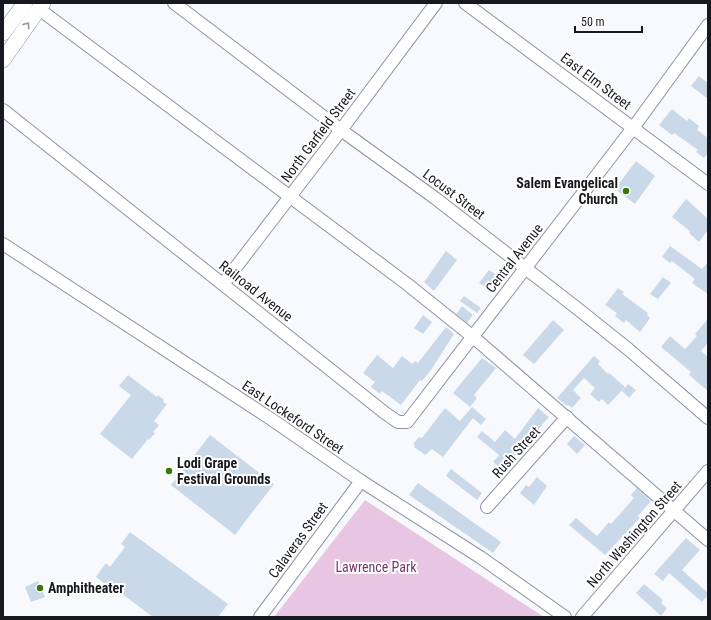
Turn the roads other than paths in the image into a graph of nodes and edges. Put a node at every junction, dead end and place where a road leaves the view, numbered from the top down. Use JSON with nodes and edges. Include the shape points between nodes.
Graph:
{"nodes":[{"id":1,"x":25,"y":3,"type":"edge"},
{"id":2,"x":174,"y":3,"type":"edge"},
{"id":3,"x":436,"y":3,"type":"edge"},
{"id":4,"x":465,"y":3,"type":"edge"},
{"id":5,"x":41,"y":6,"type":"edge"},
{"id":6,"x":708,"y":25,"type":"edge"},
{"id":7,"x":3,"y":33,"type":"edge"},
{"id":8,"x":6,"y":50,"type":"edge"},
{"id":9,"x":3,"y":110,"type":"edge"},
{"id":10,"x":633,"y":128,"type":"junction"},
{"id":11,"x":341,"y":130,"type":"junction"},
{"id":12,"x":708,"y":184,"type":"edge"},
{"id":13,"x":290,"y":197,"type":"junction"},
{"id":14,"x":3,"y":244,"type":"edge"},
{"id":15,"x":525,"y":268,"type":"junction"},
{"id":16,"x":223,"y":284,"type":"junction"},
{"id":17,"x":472,"y":336,"type":"junction"},
{"id":18,"x":567,"y":417,"type":"junction"},
{"id":19,"x":708,"y":418,"type":"edge"},
{"id":20,"x":708,"y":472,"type":"edge"},
{"id":21,"x":361,"y":481,"type":"junction"},
{"id":22,"x":487,"y":507,"type":"dead end"},
{"id":23,"x":674,"y":511,"type":"junction"},
{"id":24,"x":708,"y":540,"type":"edge"},
{"id":25,"x":260,"y":617,"type":"edge"},
{"id":26,"x":565,"y":617,"type":"edge"},
{"id":27,"x":582,"y":617,"type":"edge"}],
"edges":[{"from":1,"to":7,"type":"main road"},
{"from":2,"to":11,"type":"street","name":"Locust Street"},
{"from":3,"to":11,"type":"street","name":"North Garfield Street"},
{"from":4,"to":10,"type":"street","name":"East Elm Street"},
{"from":8,"to":5,"type":"main road","one_way":true},
{"from":5,"to":13,"type":"street"},
{"from":6,"to":10,"type":"street","name":"Central Avenue"},
{"from":9,"to":16,"type":"street","name":"Railroad Avenue"},
{"from":10,"to":12,"type":"street","name":"East Elm Street"},
{"from":10,"to":15,"type":"street","name":"Central Avenue"},
{"from":11,"to":13,"type":"street","name":"North Garfield Street"},
{"from":11,"to":15,"type":"street","name":"Locust Street"},
{"from":13,"to":16,"type":"street","name":"North Garfield Street"},
{"from":13,"to":17,"type":"street"},
{"from":14,"to":21,"type":"street","name":"East Lockeford Street","via":[[271,419]]},
{"from":15,"to":17,"type":"street","name":"Central Avenue"},
{"from":15,"to":19,"type":"street","name":"Locust Street","via":[[628,349]]},
{"from":16,"to":17,"type":"street","name":"Railroad Avenue","via":[[398,422],[407,422],[418,410]]},
{"from":17,"to":18,"type":"street"},
{"from":18,"to":22,"type":"street","name":"Rush Street"},
{"from":18,"to":23,"type":"street"},
{"from":20,"to":23,"type":"street","name":"North Washington Street"},
{"from":21,"to":25,"type":"street","name":"Calaveras Street"},
{"from":21,"to":26,"type":"street","name":"East Lockeford Street","via":[[480,557]]},
{"from":23,"to":24,"type":"street"},
{"from":23,"to":27,"type":"street","name":"North Washington Street"}]}
